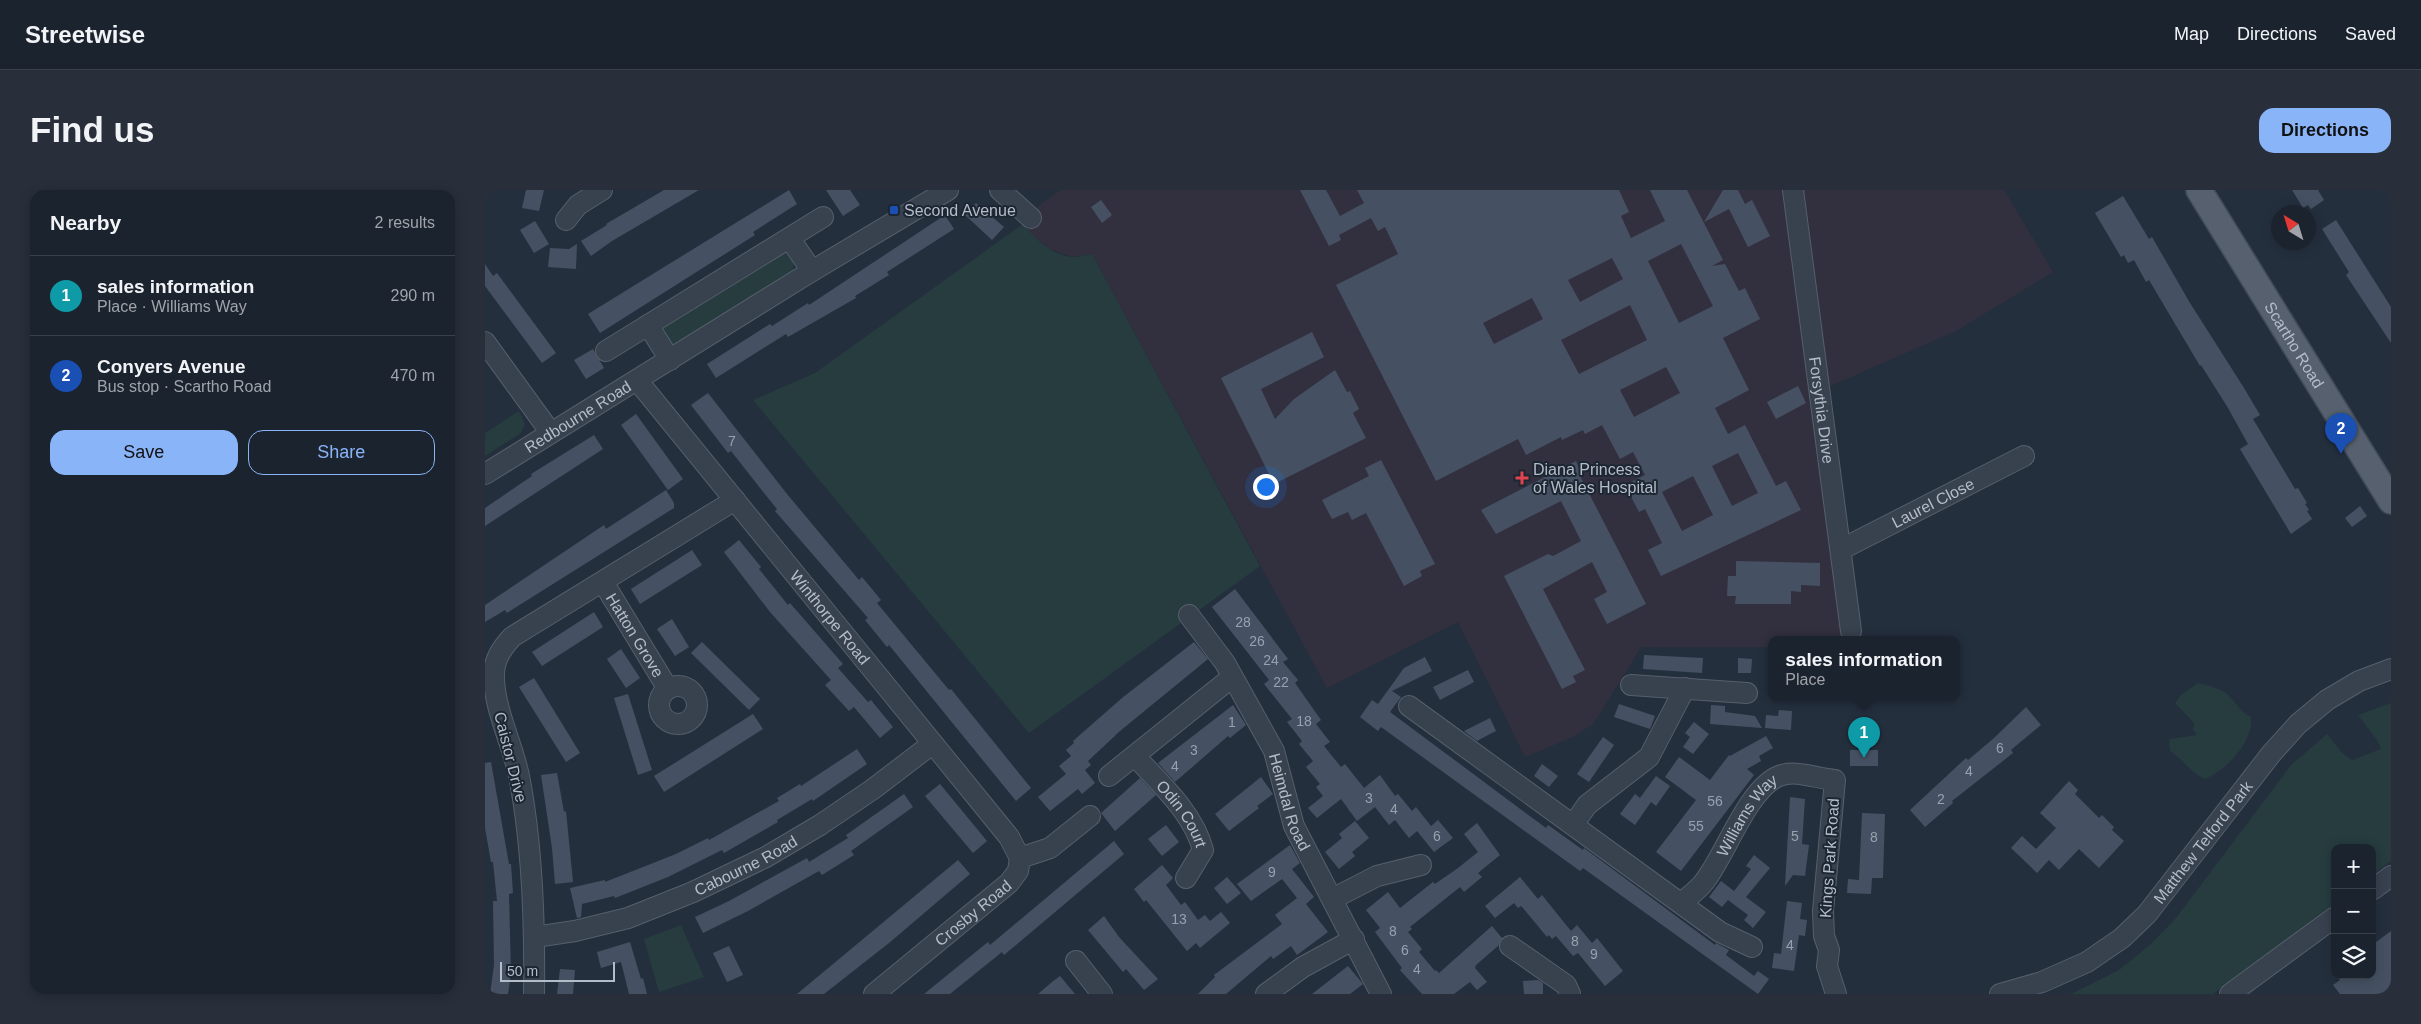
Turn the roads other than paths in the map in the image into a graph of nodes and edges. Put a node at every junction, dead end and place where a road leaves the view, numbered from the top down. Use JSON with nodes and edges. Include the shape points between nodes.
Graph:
{"nodes":[{"id":1,"x":602,"y":190,"type":"edge"},
{"id":2,"x":948,"y":190,"type":"edge"},
{"id":3,"x":1000,"y":190,"type":"edge"},
{"id":4,"x":1793,"y":190,"type":"edge"},
{"id":5,"x":2199,"y":190,"type":"edge"},
{"id":6,"x":576,"y":205,"type":"edge"},
{"id":7,"x":823,"y":217,"type":"dead end"},
{"id":8,"x":1031,"y":218,"type":"dead end"},
{"id":9,"x":790,"y":239,"type":"junction"},
{"id":10,"x":812,"y":270,"type":"junction"},
{"id":11,"x":648,"y":324,"type":"junction"},
{"id":12,"x":485,"y":342,"type":"edge"},
{"id":13,"x":607,"y":351,"type":"dead end"},
{"id":14,"x":670,"y":360,"type":"junction"},
{"id":15,"x":637,"y":380,"type":"junction"},
{"id":16,"x":551,"y":433,"type":"junction"},
{"id":17,"x":2024,"y":456,"type":"dead end"},
{"id":18,"x":485,"y":474,"type":"edge"},
{"id":19,"x":735,"y":500,"type":"junction"},
{"id":20,"x":2391,"y":500,"type":"edge"},
{"id":21,"x":1842,"y":549,"type":"junction"},
{"id":22,"x":603,"y":582,"type":"junction"},
{"id":23,"x":1189,"y":615,"type":"dead end"},
{"id":24,"x":1851,"y":631,"type":"dead end"},
{"id":25,"x":2391,"y":669,"type":"edge"},
{"id":26,"x":1231,"y":678,"type":"junction"},
{"id":27,"x":1631,"y":684,"type":"dead end"},
{"id":28,"x":1685,"y":688,"type":"junction"},
{"id":29,"x":668,"y":689,"type":"dead end"},
{"id":30,"x":1747,"y":693,"type":"dead end"},
{"id":31,"x":1409,"y":706,"type":"dead end"},
{"id":32,"x":932,"y":744,"type":"junction"},
{"id":33,"x":1135,"y":756,"type":"junction"},
{"id":34,"x":1109,"y":776,"type":"dead end"},
{"id":35,"x":1835,"y":780,"type":"joint"},
{"id":36,"x":1090,"y":816,"type":"dead end"},
{"id":37,"x":1573,"y":825,"type":"junction"},
{"id":38,"x":1020,"y":858,"type":"junction"},
{"id":39,"x":1421,"y":866,"type":"dead end"},
{"id":40,"x":2391,"y":876,"type":"edge"},
{"id":41,"x":1186,"y":878,"type":"dead end"},
{"id":42,"x":2373,"y":889,"type":"edge"},
{"id":43,"x":1332,"y":899,"type":"junction"},
{"id":44,"x":1682,"y":903,"type":"junction"},
{"id":45,"x":2331,"y":920,"type":"edge"},
{"id":46,"x":535,"y":937,"type":"junction"},
{"id":47,"x":1354,"y":939,"type":"junction"},
{"id":48,"x":1510,"y":946,"type":"dead end"},
{"id":49,"x":1752,"y":947,"type":"dead end"},
{"id":50,"x":1076,"y":961,"type":"dead end"},
{"id":51,"x":534,"y":994,"type":"edge"},
{"id":52,"x":874,"y":994,"type":"edge"},
{"id":53,"x":1102,"y":994,"type":"edge"},
{"id":54,"x":1266,"y":994,"type":"edge"},
{"id":55,"x":1381,"y":994,"type":"edge"},
{"id":56,"x":1570,"y":994,"type":"edge"},
{"id":57,"x":1837,"y":994,"type":"edge"},
{"id":58,"x":2000,"y":994,"type":"edge"},
{"id":59,"x":2230,"y":994,"type":"edge"}],
"edges":[{"from":1,"to":6,"type":"street"},
{"from":2,"to":10,"type":"street","name":"Redbourne Road"},
{"from":3,"to":8,"type":"street"},
{"from":4,"to":21,"type":"street","name":"Forsythia Drive"},
{"from":5,"to":20,"type":"main road","name":"Scartho Road"},
{"from":7,"to":9,"type":"street"},
{"from":9,"to":10,"type":"street"},
{"from":9,"to":11,"type":"street"},
{"from":10,"to":14,"type":"street","name":"Redbourne Road"},
{"from":11,"to":13,"type":"street"},
{"from":11,"to":14,"type":"street"},
{"from":12,"to":16,"type":"street"},
{"from":14,"to":15,"type":"street","name":"Redbourne Road"},
{"from":15,"to":16,"type":"street","name":"Redbourne Road"},
{"from":15,"to":19,"type":"street","name":"Winthorpe Road"},
{"from":16,"to":18,"type":"street","name":"Redbourne Road"},
{"from":17,"to":21,"type":"street","name":"Laurel Close"},
{"from":19,"to":22,"type":"street","name":"Caistor Drive"},
{"from":19,"to":32,"type":"street","name":"Winthorpe Road"},
{"from":21,"to":24,"type":"street","name":"Forsythia Drive"},
{"from":22,"to":29,"type":"street","name":"Hatton Grove"},
{"from":22,"to":46,"type":"street","name":"Caistor Drive","via":[[512,637],[503,647],[494,667],[496,694],[520,780],[531,856]]},
{"from":23,"to":26,"type":"street","name":"Heimdal Road","via":[[1225,663]]},
{"from":25,"to":58,"type":"street","name":"Matthew Telford Park","via":[[2327,700],[2298,724],[2147,914],[2122,938],[2087,962],[2041,982]]},
{"from":26,"to":33,"type":"street"},
{"from":26,"to":43,"type":"street","name":"Heimdal Road","via":[[1274,751],[1294,826]]},
{"from":27,"to":28,"type":"street"},
{"from":28,"to":30,"type":"street"},
{"from":28,"to":37,"type":"street","via":[[1649,757],[1587,805]]},
{"from":31,"to":37,"type":"street"},
{"from":32,"to":38,"type":"street","name":"Winthorpe Road","via":[[1009,837]]},
{"from":32,"to":46,"type":"street","name":"Cabourne Road","via":[[873,789],[766,857],[628,918]]},
{"from":33,"to":34,"type":"street"},
{"from":33,"to":41,"type":"street","name":"Odin Court","via":[[1188,815],[1199,835],[1203,850]]},
{"from":35,"to":44,"type":"street","name":"Williams Way","via":[[1801,774],[1779,776],[1764,786],[1704,882]]},
{"from":35,"to":57,"type":"street","name":"Kings Park Road","via":[[1823,911],[1824,936],[1829,950],[1827,966]]},
{"from":36,"to":38,"type":"street","via":[[1050,848]]},
{"from":37,"to":44,"type":"street"},
{"from":38,"to":52,"type":"street","name":"Crosby Road","via":[[1018,871],[1009,883]]},
{"from":39,"to":43,"type":"street","via":[[1377,876]]},
{"from":40,"to":42,"type":"street"},
{"from":43,"to":47,"type":"street","name":"Heimdal Road"},
{"from":44,"to":49,"type":"street","via":[[1720,932]]},
{"from":45,"to":59,"type":"street"},
{"from":46,"to":51,"type":"street","name":"Caistor Drive"},
{"from":47,"to":54,"type":"street","via":[[1303,967]]},
{"from":47,"to":55,"type":"street","name":"Heimdal Road"},
{"from":48,"to":56,"type":"street","via":[[1566,985]]},
{"from":50,"to":53,"type":"street"}]}
